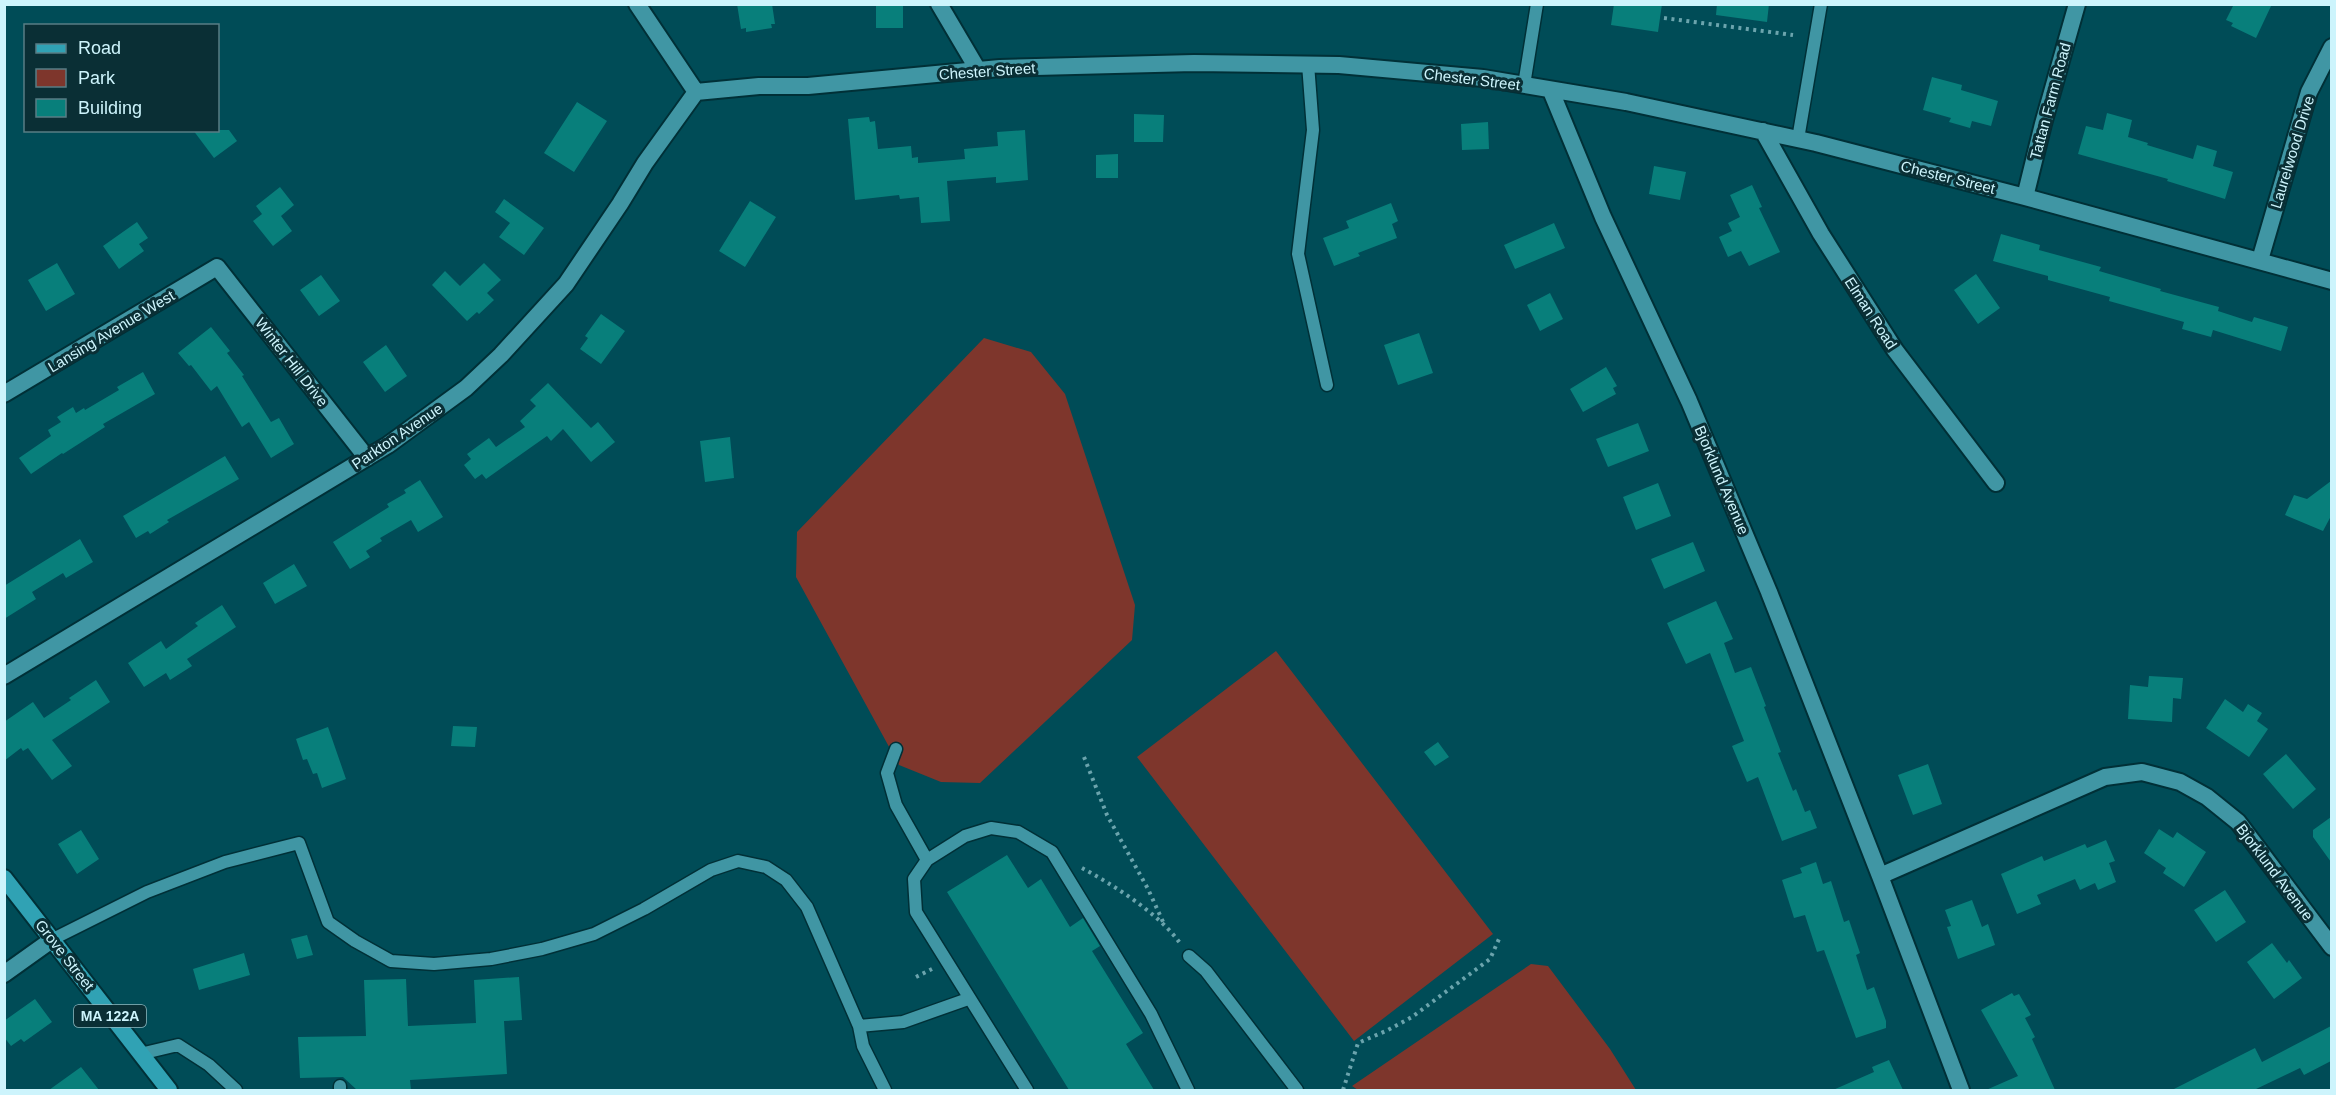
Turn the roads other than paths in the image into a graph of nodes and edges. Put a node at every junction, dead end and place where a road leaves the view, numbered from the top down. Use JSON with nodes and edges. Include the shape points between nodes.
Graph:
{"nodes":[{"id":1,"x":637,"y":4,"type":"edge"},
{"id":2,"x":939,"y":4,"type":"edge"},
{"id":3,"x":1537,"y":4,"type":"edge"},
{"id":4,"x":1821,"y":4,"type":"edge"},
{"id":5,"x":2077,"y":4,"type":"edge"},
{"id":6,"x":2331,"y":47,"type":"edge"},
{"id":7,"x":1308,"y":64,"type":"junction"},
{"id":8,"x":978,"y":70,"type":"junction"},
{"id":9,"x":1524,"y":85,"type":"junction"},
{"id":10,"x":1551,"y":91,"type":"junction"},
{"id":11,"x":696,"y":92,"type":"junction"},
{"id":12,"x":1763,"y":131,"type":"junction"},
{"id":13,"x":1798,"y":139,"type":"junction"},
{"id":14,"x":2025,"y":197,"type":"junction"},
{"id":15,"x":2260,"y":260,"type":"junction"},
{"id":16,"x":217,"y":267,"type":"joint"},
{"id":17,"x":2331,"y":281,"type":"edge"},
{"id":18,"x":1327,"y":385,"type":"dead end"},
{"id":19,"x":4,"y":394,"type":"edge"},
{"id":20,"x":367,"y":458,"type":"junction"},
{"id":21,"x":1996,"y":483,"type":"dead end"},
{"id":22,"x":4,"y":676,"type":"edge"},
{"id":23,"x":896,"y":749,"type":"dead end"},
{"id":24,"x":927,"y":860,"type":"junction"},
{"id":25,"x":1880,"y":876,"type":"junction"},
{"id":26,"x":4,"y":878,"type":"edge"},
{"id":27,"x":53,"y":939,"type":"junction"},
{"id":28,"x":2331,"y":947,"type":"edge"},
{"id":29,"x":1189,"y":956,"type":"road end"},
{"id":30,"x":4,"y":974,"type":"edge"},
{"id":31,"x":968,"y":999,"type":"junction"},
{"id":32,"x":859,"y":1026,"type":"junction"},
{"id":33,"x":140,"y":1054,"type":"junction"},
{"id":34,"x":169,"y":1090,"type":"edge"},
{"id":35,"x":236,"y":1090,"type":"edge"},
{"id":36,"x":885,"y":1090,"type":"edge"},
{"id":37,"x":1027,"y":1090,"type":"edge"},
{"id":38,"x":1188,"y":1090,"type":"edge"},
{"id":39,"x":1297,"y":1090,"type":"edge"},
{"id":40,"x":1961,"y":1090,"type":"edge"}],
"edges":[{"from":1,"to":11,"type":"street"},
{"from":2,"to":8,"type":"street"},
{"from":3,"to":9,"type":"lane"},
{"from":4,"to":13,"type":"lane"},
{"from":5,"to":14,"type":"street","name":"Tattan Farm Road"},
{"from":6,"to":15,"type":"street","name":"Laurelwood Drive","via":[[2309,92]]},
{"from":7,"to":8,"type":"street","name":"Chester Street","via":[[1194,63]]},
{"from":7,"to":9,"type":"street","name":"Chester Street","via":[[1484,78]]},
{"from":7,"to":18,"type":"lane","via":[[1313,130],[1298,254]]},
{"from":8,"to":11,"type":"street","name":"Chester Street"},
{"from":9,"to":10,"type":"street","name":"Chester Street"},
{"from":10,"to":12,"type":"street","name":"Chester Street","via":[[1626,102]]},
{"from":10,"to":25,"type":"street","name":"Bjorklund Avenue","via":[[1603,217],[1689,401]]},
{"from":11,"to":20,"type":"street","name":"Parkton Avenue","via":[[566,284],[535,321],[466,388]]},
{"from":12,"to":13,"type":"street","name":"Chester Street"},
{"from":12,"to":21,"type":"street","name":"Elman Road","via":[[1821,234],[1895,350]]},
{"from":13,"to":14,"type":"street","name":"Chester Street"},
{"from":14,"to":15,"type":"street","name":"Chester Street"},
{"from":15,"to":17,"type":"street","name":"Chester Street"},
{"from":16,"to":19,"type":"street","name":"Lansing Avenue West"},
{"from":16,"to":20,"type":"street","name":"Winter Hill Drive"},
{"from":20,"to":22,"type":"street","name":"Parkton Avenue"},
{"from":23,"to":24,"type":"lane","via":[[887,773],[896,805]]},
{"from":24,"to":31,"type":"lane","via":[[914,879],[916,912]]},
{"from":24,"to":38,"type":"lane","via":[[965,836],[991,828],[1018,832],[1052,852],[1151,1014]]},
{"from":25,"to":28,"type":"street","name":"Bjorklund Avenue","via":[[2105,777],[2142,772],[2180,782],[2238,822]]},
{"from":25,"to":40,"type":"street","name":"Bjorklund Avenue"},
{"from":26,"to":27,"type":"main road","name":"Grove Street","number":"MA 122A"},
{"from":27,"to":30,"type":"street"},
{"from":27,"to":32,"type":"lane","via":[[147,892],[225,862],[299,843],[328,922],[355,940],[391,961],[434,964],[491,959],[594,934],[711,870],[738,861],[766,867],[786,880],[807,907]]},
{"from":27,"to":33,"type":"main road","name":"Grove Street","number":"MA 122A"},
{"from":29,"to":39,"type":"lane","via":[[1206,971]]},
{"from":31,"to":32,"type":"lane","via":[[903,1022]]},
{"from":31,"to":37,"type":"lane"},
{"from":32,"to":36,"type":"lane","via":[[863,1046]]},
{"from":33,"to":34,"type":"main road","name":"Grove Street","number":"MA 122A"},
{"from":33,"to":35,"type":"lane","via":[[178,1045]]}]}
